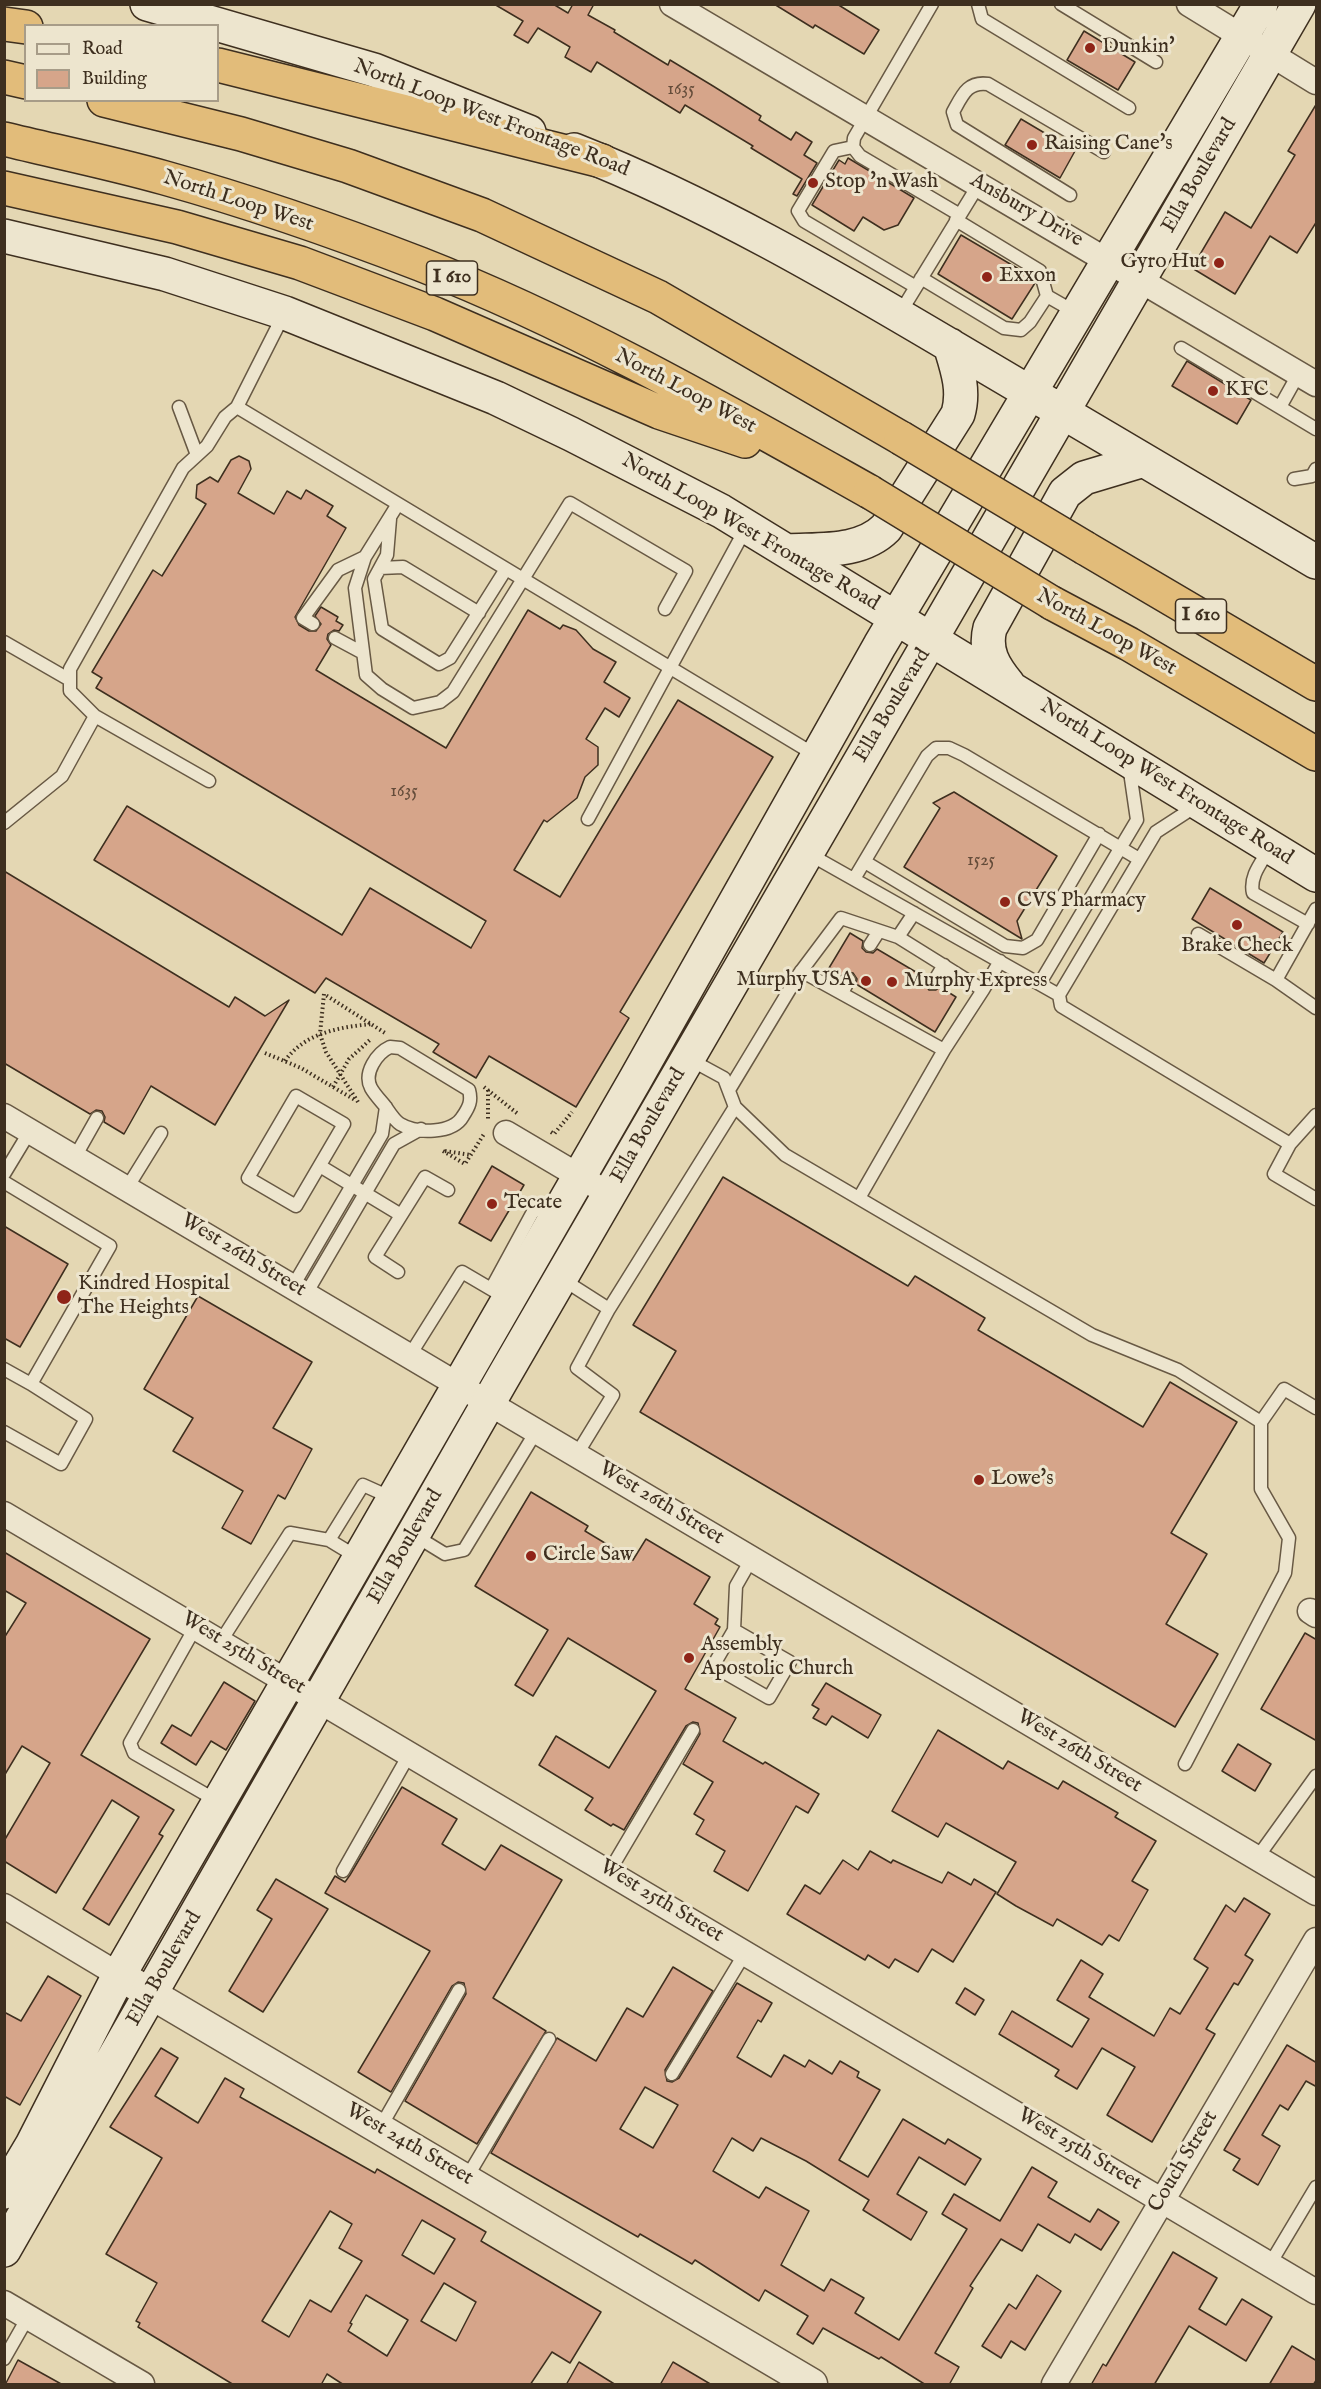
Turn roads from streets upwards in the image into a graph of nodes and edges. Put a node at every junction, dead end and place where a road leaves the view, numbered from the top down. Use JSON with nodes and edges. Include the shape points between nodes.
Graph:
{"nodes":[{"id":1,"x":672,"y":4,"type":"edge"},
{"id":2,"x":1189,"y":4,"type":"edge"},
{"id":3,"x":1261,"y":4,"type":"edge"},
{"id":4,"x":1299,"y":4,"type":"edge"},
{"id":5,"x":162,"y":6,"type":"edge"},
{"id":6,"x":4,"y":24,"type":"edge"},
{"id":7,"x":24,"y":27,"type":"edge"},
{"id":8,"x":1241,"y":37,"type":"junction"},
{"id":9,"x":1270,"y":54,"type":"junction"},
{"id":10,"x":219,"y":65,"type":"edge"},
{"id":11,"x":4,"y":77,"type":"edge"},
{"id":12,"x":24,"y":82,"type":"edge"},
{"id":13,"x":1317,"y":82,"type":"edge"},
{"id":14,"x":112,"y":102,"type":"edge"},
{"id":15,"x":4,"y":139,"type":"edge"},
{"id":16,"x":602,"y":161,"type":"junction"},
{"id":17,"x":4,"y":188,"type":"edge"},
{"id":18,"x":4,"y":236,"type":"edge"},
{"id":19,"x":1107,"y":259,"type":"junction"},
{"id":20,"x":1141,"y":279,"type":"junction"},
{"id":21,"x":950,"y":345,"type":"junction"},
{"id":22,"x":1308,"y":379,"type":"edge"},
{"id":23,"x":1029,"y":392,"type":"junction"},
{"id":24,"x":1064,"y":412,"type":"junction"},
{"id":25,"x":1144,"y":460,"type":"junction"},
{"id":26,"x":826,"y":468,"type":"junction"},
{"id":27,"x":788,"y":551,"type":"junction"},
{"id":28,"x":1317,"y":562,"type":"edge"},
{"id":29,"x":896,"y":617,"type":"junction"},
{"id":30,"x":933,"y":639,"type":"junction"},
{"id":31,"x":1317,"y":684,"type":"edge"},
{"id":32,"x":1010,"y":686,"type":"junction"},
{"id":33,"x":1317,"y":754,"type":"edge"},
{"id":34,"x":1317,"y":875,"type":"edge"},
{"id":35,"x":4,"y":1116,"type":"edge"},
{"id":36,"x":506,"y":1133,"type":"dead end"},
{"id":37,"x":579,"y":1177,"type":"junction"},
{"id":38,"x":609,"y":1194,"type":"junction"},
{"id":39,"x":458,"y":1384,"type":"junction"},
{"id":40,"x":489,"y":1402,"type":"junction"},
{"id":41,"x":4,"y":1514,"type":"edge"},
{"id":42,"x":290,"y":1681,"type":"junction"},
{"id":43,"x":319,"y":1699,"type":"junction"},
{"id":44,"x":1317,"y":1893,"type":"edge"},
{"id":45,"x":4,"y":1906,"type":"edge"},
{"id":46,"x":1317,"y":1940,"type":"edge"},
{"id":47,"x":119,"y":1975,"type":"junction"},
{"id":48,"x":151,"y":1994,"type":"junction"},
{"id":49,"x":5,"y":2189,"type":"edge"},
{"id":50,"x":1162,"y":2200,"type":"junction"},
{"id":51,"x":4,"y":2250,"type":"edge"},
{"id":52,"x":1317,"y":2292,"type":"edge"},
{"id":53,"x":4,"y":2303,"type":"edge"},
{"id":54,"x":142,"y":2385,"type":"edge"},
{"id":55,"x":812,"y":2385,"type":"edge"},
{"id":56,"x":1054,"y":2385,"type":"edge"}],
"edges":[{"from":1,"to":19,"type":"street","name":"Ansbury Drive"},
{"from":2,"to":8,"type":"street"},
{"from":3,"to":8,"type":"main road","name":"Ella Boulevard"},
{"from":4,"to":9,"type":"main road","name":"Ella Boulevard"},
{"from":5,"to":16,"type":"main road","name":"North Loop West Frontage Road","via":[[374,70]]},
{"from":6,"to":7,"type":"highway"},
{"from":8,"to":9,"type":"street"},
{"from":8,"to":19,"type":"main road","name":"Ella Boulevard"},
{"from":9,"to":13,"type":"street"},
{"from":9,"to":20,"type":"main road","name":"Ella Boulevard"},
{"from":10,"to":16,"type":"highway"},
{"from":11,"to":12,"type":"highway"},
{"from":14,"to":31,"type":"highway","number":"I 610","bridge":true,"via":[[348,166],[482,215],[658,297]]},
{"from":15,"to":26,"type":"highway","name":"North Loop West","number":"I 610","via":[[165,177],[421,265],[551,322]]},
{"from":16,"to":21,"type":"main road","name":"North Loop West Frontage Road","via":[[756,235]]},
{"from":17,"to":26,"type":"highway","via":[[177,227],[300,263],[435,314],[659,412]]},
{"from":18,"to":27,"type":"main road","name":"North Loop West Frontage Road","via":[[165,274],[285,312],[507,403],[641,468]]},
{"from":19,"to":20,"type":"street","name":"Ansbury Drive"},
{"from":19,"to":23,"type":"main road","name":"Ella Boulevard"},
{"from":20,"to":22,"type":"street","name":"Ansbury Drive"},
{"from":20,"to":24,"type":"main road","name":"Ella Boulevard"},
{"from":21,"to":23,"type":"main road","name":"North Loop West Frontage Road"},
{"from":21,"to":27,"type":"main road","via":[[959,375],[958,414],[886,528],[878,536],[856,545]]},
{"from":23,"to":24,"type":"main road","name":"North Loop West Frontage Road"},
{"from":23,"to":29,"type":"main road","name":"Ella Boulevard"},
{"from":24,"to":25,"type":"main road","name":"North Loop West Frontage Road"},
{"from":24,"to":30,"type":"main road","name":"Ella Boulevard"},
{"from":25,"to":28,"type":"main road","name":"North Loop West Frontage Road"},
{"from":25,"to":32,"type":"main road","via":[[1084,478],[1065,493],[990,628],[987,645],[992,661]]},
{"from":26,"to":33,"type":"highway","name":"North Loop West","number":"I 610","bridge":true},
{"from":27,"to":29,"type":"main road","name":"North Loop West Frontage Road"},
{"from":29,"to":30,"type":"main road","name":"North Loop West Frontage Road"},
{"from":29,"to":37,"type":"main road","name":"Ella Boulevard"},
{"from":30,"to":32,"type":"main road","name":"North Loop West Frontage Road"},
{"from":30,"to":38,"type":"main road","name":"Ella Boulevard"},
{"from":32,"to":34,"type":"main road","name":"North Loop West Frontage Road"},
{"from":35,"to":39,"type":"street","name":"West 26th Street"},
{"from":36,"to":37,"type":"street"},
{"from":37,"to":38,"type":"street"},
{"from":37,"to":39,"type":"main road","name":"Ella Boulevard","via":[[555,1219],[520,1257]]},
{"from":38,"to":40,"type":"main road","name":"Ella Boulevard"},
{"from":39,"to":40,"type":"street","name":"West 26th Street"},
{"from":39,"to":42,"type":"main road","name":"Ella Boulevard"},
{"from":40,"to":43,"type":"main road","name":"Ella Boulevard"},
{"from":40,"to":44,"type":"street","name":"West 26th Street"},
{"from":41,"to":42,"type":"street","name":"West 25th Street"},
{"from":42,"to":43,"type":"street","name":"West 25th Street"},
{"from":42,"to":47,"type":"main road","name":"Ella Boulevard"},
{"from":43,"to":48,"type":"main road","name":"Ella Boulevard"},
{"from":43,"to":50,"type":"street","name":"West 25th Street"},
{"from":45,"to":47,"type":"street","name":"West 24th Street"},
{"from":46,"to":50,"type":"street","name":"Couch Street"},
{"from":47,"to":48,"type":"street","name":"West 24th Street"},
{"from":47,"to":49,"type":"main road","name":"Ella Boulevard"},
{"from":48,"to":51,"type":"main road","name":"Ella Boulevard"},
{"from":48,"to":55,"type":"street","name":"West 24th Street"},
{"from":50,"to":52,"type":"street","name":"West 25th Street"},
{"from":50,"to":56,"type":"street","name":"Couch Street"},
{"from":53,"to":54,"type":"street"}]}
